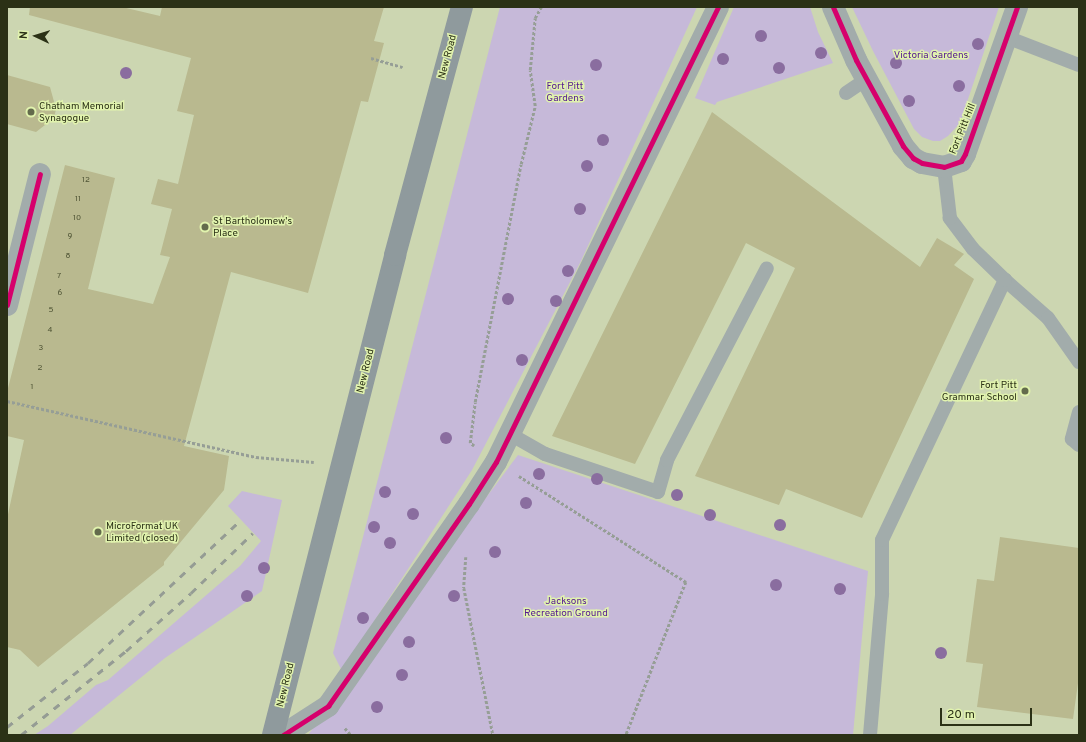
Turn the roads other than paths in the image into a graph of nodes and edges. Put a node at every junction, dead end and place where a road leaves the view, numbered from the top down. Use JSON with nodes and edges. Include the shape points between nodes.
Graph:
{"nodes":[{"id":1,"x":462,"y":7,"type":"edge"},
{"id":2,"x":718,"y":7,"type":"edge"},
{"id":3,"x":833,"y":7,"type":"edge"},
{"id":4,"x":1017,"y":7,"type":"edge"},
{"id":5,"x":1006,"y":37,"type":"junction"},
{"id":6,"x":1079,"y":65,"type":"edge"},
{"id":7,"x":867,"y":79,"type":"junction"},
{"id":8,"x":846,"y":94,"type":"dead end"},
{"id":9,"x":944,"y":167,"type":"junction"},
{"id":10,"x":40,"y":174,"type":"dead end"},
{"id":11,"x":767,"y":268,"type":"dead end"},
{"id":12,"x":1005,"y":280,"type":"junction"},
{"id":13,"x":7,"y":305,"type":"edge"},
{"id":14,"x":1079,"y":362,"type":"edge"},
{"id":15,"x":1079,"y":412,"type":"edge"},
{"id":16,"x":510,"y":434,"type":"junction"},
{"id":17,"x":1079,"y":445,"type":"edge"},
{"id":18,"x":273,"y":735,"type":"edge"},
{"id":19,"x":284,"y":735,"type":"edge"},
{"id":20,"x":870,"y":735,"type":"edge"}],
"edges":[{"from":1,"to":18,"type":"main road","name":"New Road","via":[[395,256]]},
{"from":2,"to":16,"type":"street"},
{"from":3,"to":7,"type":"street","via":[[843,33]]},
{"from":4,"to":5,"type":"street","name":"Fort Pitt Hill"},
{"from":5,"to":6,"type":"lane"},
{"from":5,"to":9,"type":"street","name":"Fort Pitt Hill","via":[[965,154],[961,161]]},
{"from":7,"to":8,"type":"lane"},
{"from":7,"to":9,"type":"street","via":[[906,150],[922,163]]},
{"from":9,"to":12,"type":"lane","via":[[950,218],[973,249]]},
{"from":10,"to":13,"type":"street"},
{"from":11,"to":16,"type":"lane","via":[[667,460],[658,492],[545,454]]},
{"from":12,"to":14,"type":"lane","via":[[1048,318]]},
{"from":12,"to":20,"type":"lane","via":[[882,540],[882,594]]},
{"from":15,"to":17,"type":"lane","via":[[1072,439]]},
{"from":16,"to":19,"type":"street","via":[[496,462],[469,504],[328,706]]}]}
